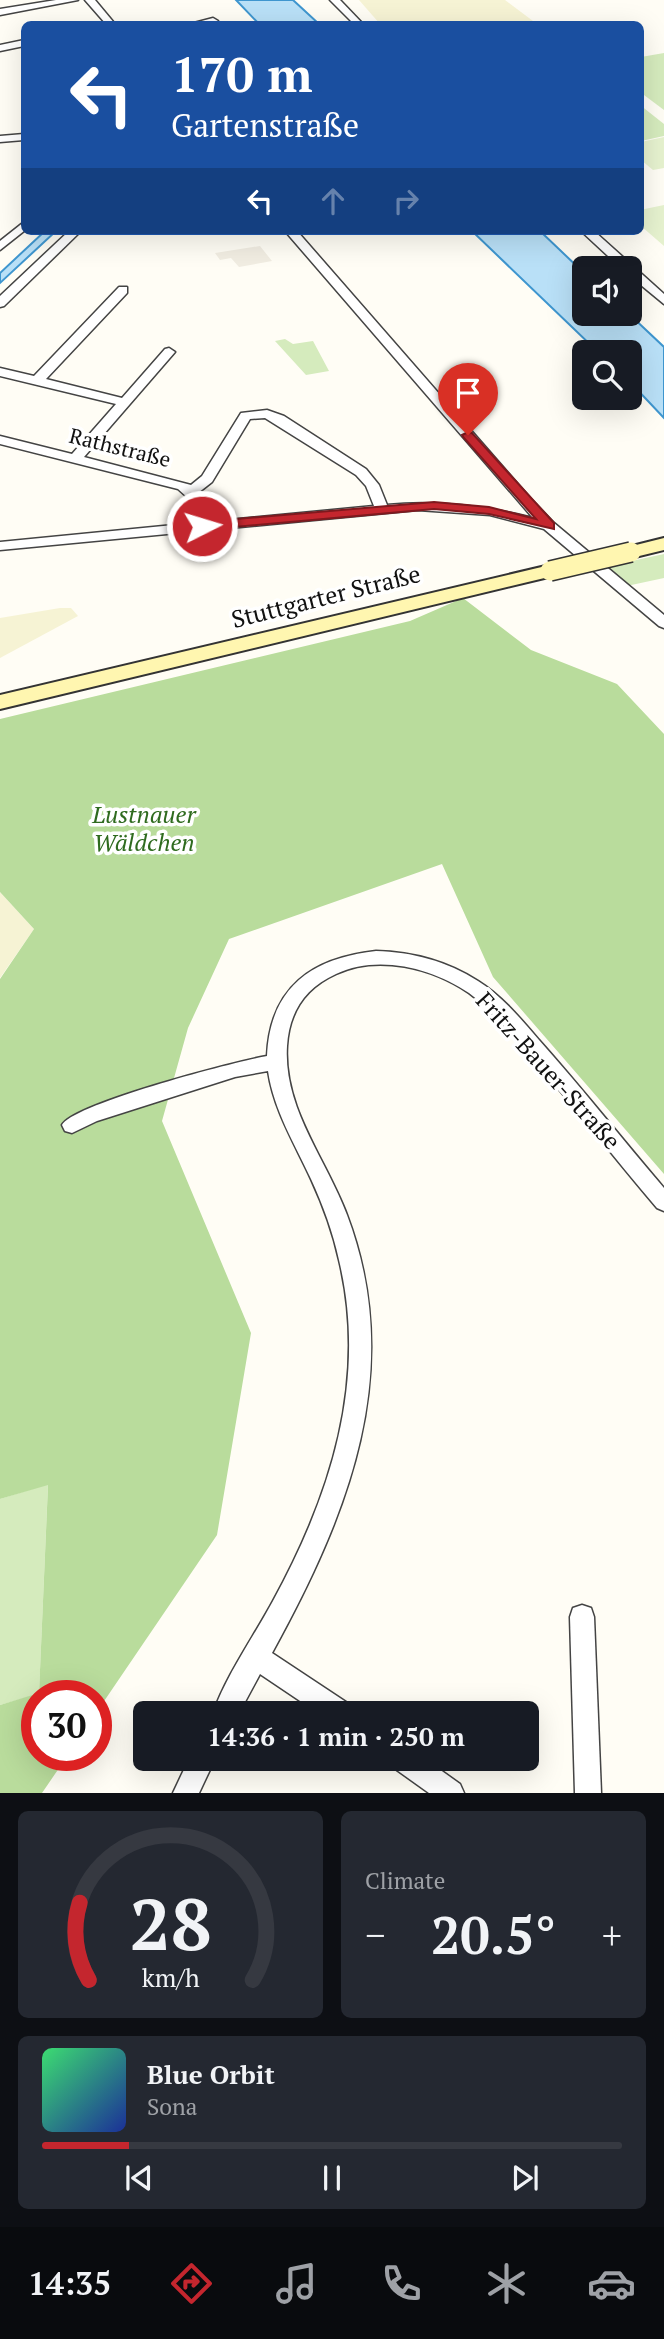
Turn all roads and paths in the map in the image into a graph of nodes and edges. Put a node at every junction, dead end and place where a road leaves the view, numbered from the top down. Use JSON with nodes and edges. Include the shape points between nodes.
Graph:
{"nodes":[{"id":1,"x":7,"y":0,"type":"edge"},
{"id":2,"x":73,"y":0,"type":"edge"},
{"id":3,"x":90,"y":0,"type":"edge"},
{"id":4,"x":335,"y":0,"type":"edge"},
{"id":5,"x":0,"y":12,"type":"edge"},
{"id":6,"x":18,"y":13,"type":"junction"},
{"id":7,"x":108,"y":21,"type":"edge"},
{"id":8,"x":356,"y":21,"type":"edge"},
{"id":9,"x":21,"y":44,"type":"edge"},
{"id":10,"x":0,"y":47,"type":"edge"},
{"id":11,"x":21,"y":137,"type":"edge"},
{"id":12,"x":0,"y":139,"type":"edge"},
{"id":13,"x":21,"y":228,"type":"edge"},
{"id":14,"x":71,"y":235,"type":"edge"},
{"id":15,"x":294,"y":235,"type":"edge"},
{"id":16,"x":591,"y":235,"type":"edge"},
{"id":17,"x":0,"y":247,"type":"edge"},
{"id":18,"x":615,"y":256,"type":"edge"},
{"id":19,"x":642,"y":281,"type":"edge"},
{"id":20,"x":122,"y":290,"type":"dead end"},
{"id":21,"x":664,"y":300,"type":"edge"},
{"id":22,"x":0,"y":303,"type":"edge"},
{"id":23,"x":169,"y":352,"type":"dead end"},
{"id":24,"x":0,"y":372,"type":"edge"},
{"id":25,"x":37,"y":381,"type":"junction"},
{"id":26,"x":124,"y":402,"type":"junction"},
{"id":27,"x":0,"y":440,"type":"edge"},
{"id":28,"x":76,"y":458,"type":"junction"},
{"id":29,"x":192,"y":491,"type":"junction"},
{"id":30,"x":382,"y":509,"type":"junction"},
{"id":31,"x":202,"y":526,"type":"junction"},
{"id":32,"x":550,"y":526,"type":"junction"},
{"id":33,"x":664,"y":544,"type":"edge"},
{"id":34,"x":0,"y":547,"type":"edge"},
{"id":35,"x":664,"y":623,"type":"edge"},
{"id":36,"x":0,"y":702,"type":"edge"},
{"id":37,"x":277,"y":1062,"type":"junction"},
{"id":38,"x":72,"y":1125,"type":"dead end"},
{"id":39,"x":664,"y":1202,"type":"edge"},
{"id":40,"x":582,"y":1617,"type":"dead end"},
{"id":41,"x":257,"y":1657,"type":"junction"},
{"id":42,"x":232,"y":1701,"type":"edge"},
{"id":43,"x":322,"y":1701,"type":"edge"},
{"id":44,"x":196,"y":1771,"type":"edge"},
{"id":45,"x":420,"y":1771,"type":"edge"},
{"id":46,"x":186,"y":1793,"type":"edge"},
{"id":47,"x":451,"y":1793,"type":"edge"},
{"id":48,"x":588,"y":1793,"type":"edge"}],
"edges":[{"from":1,"to":6,"type":"street"},
{"from":2,"to":6,"type":"street"},
{"from":3,"to":7,"type":"street"},
{"from":4,"to":8,"type":"street"},
{"from":5,"to":6,"type":"street"},
{"from":9,"to":10,"type":"street"},
{"from":11,"to":12,"type":"street"},
{"from":13,"to":17,"type":"street"},
{"from":14,"to":22,"type":"street"},
{"from":15,"to":32,"type":"street"},
{"from":16,"to":18,"type":"street"},
{"from":19,"to":21,"type":"street"},
{"from":20,"to":25,"type":"street"},
{"from":23,"to":26,"type":"street"},
{"from":24,"to":25,"type":"street"},
{"from":25,"to":26,"type":"street"},
{"from":26,"to":28,"type":"street"},
{"from":27,"to":28,"type":"street","name":"Rathstraße"},
{"from":28,"to":29,"type":"street","name":"Rathstraße"},
{"from":29,"to":30,"type":"street","via":[[207,479],[246,416],[267,414],[361,472]]},
{"from":29,"to":31,"type":"street","name":"Rathstraße"},
{"from":30,"to":31,"type":"street"},
{"from":30,"to":32,"type":"street","via":[[477,509]]},
{"from":31,"to":34,"type":"street"},
{"from":32,"to":35,"type":"street"},
{"from":33,"to":36,"type":"main road","name":"Stuttgarter Straße","bridge":true},
{"from":37,"to":38,"type":"street","via":[[235,1069]]},
{"from":37,"to":39,"type":"street","name":"Fritz-Bauer-Straße","via":[[279,1025],[288,1006],[314,976],[348,961],[376,957],[430,965],[488,998]]},
{"from":37,"to":41,"type":"street","name":"Fritz-Bauer-Straße","via":[[292,1124],[329,1194],[346,1248],[357,1310],[360,1374],[351,1446],[330,1514]]},
{"from":40,"to":48,"type":"street"},
{"from":41,"to":42,"type":"street","name":"Fritz-Bauer-Straße"},
{"from":41,"to":43,"type":"street"},
{"from":44,"to":46,"type":"street"},
{"from":45,"to":47,"type":"street"}]}
